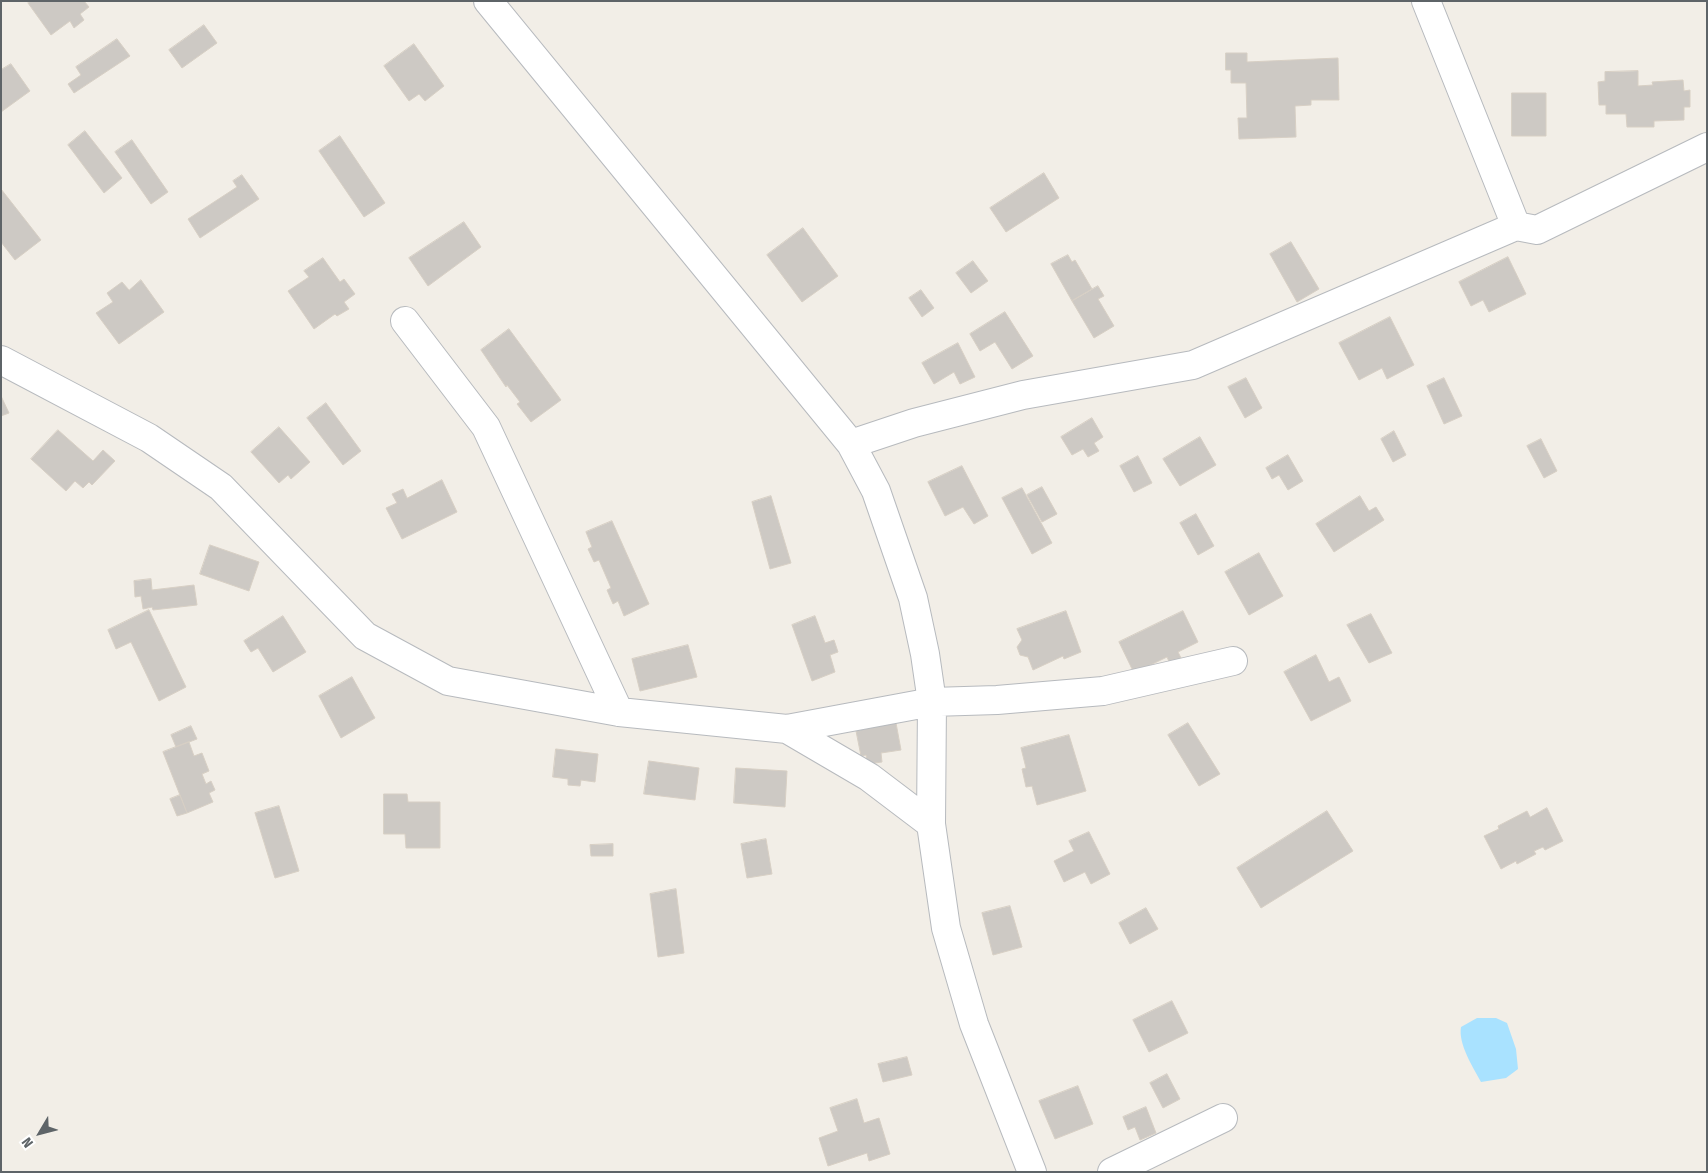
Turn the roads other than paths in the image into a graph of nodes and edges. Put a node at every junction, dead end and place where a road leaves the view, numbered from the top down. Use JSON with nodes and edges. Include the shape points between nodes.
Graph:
{"nodes":[{"id":1,"x":488,"y":1,"type":"edge"},
{"id":2,"x":1426,"y":1,"type":"edge"},
{"id":3,"x":1707,"y":147,"type":"edge"},
{"id":4,"x":1516,"y":226,"type":"junction"},
{"id":5,"x":405,"y":320,"type":"dead end"},
{"id":6,"x":1,"y":360,"type":"edge"},
{"id":7,"x":851,"y":444,"type":"junction"},
{"id":8,"x":1232,"y":661,"type":"dead end"},
{"id":9,"x":932,"y":702,"type":"junction"},
{"id":10,"x":619,"y":712,"type":"junction"},
{"id":11,"x":787,"y":729,"type":"junction"},
{"id":12,"x":931,"y":824,"type":"junction"},
{"id":13,"x":1223,"y":1118,"type":"dead end"},
{"id":14,"x":1032,"y":1172,"type":"edge"},
{"id":15,"x":1112,"y":1172,"type":"edge"}],
"edges":[{"from":1,"to":7,"type":"street"},
{"from":2,"to":4,"type":"street"},
{"from":3,"to":4,"type":"street","via":[[1536,230]]},
{"from":4,"to":7,"type":"street","via":[[1193,365],[1023,395],[914,423]]},
{"from":5,"to":10,"type":"street","via":[[486,427]]},
{"from":6,"to":10,"type":"street","via":[[150,438],[221,487],[365,636],[448,681]]},
{"from":7,"to":9,"type":"street","via":[[876,492],[912,598]]},
{"from":8,"to":9,"type":"street","via":[[1103,691]]},
{"from":9,"to":11,"type":"street"},
{"from":9,"to":12,"type":"street"},
{"from":10,"to":11,"type":"street"},
{"from":11,"to":12,"type":"street","via":[[869,777]]},
{"from":12,"to":14,"type":"street","via":[[946,928],[974,1024]]},
{"from":13,"to":15,"type":"street"}]}
